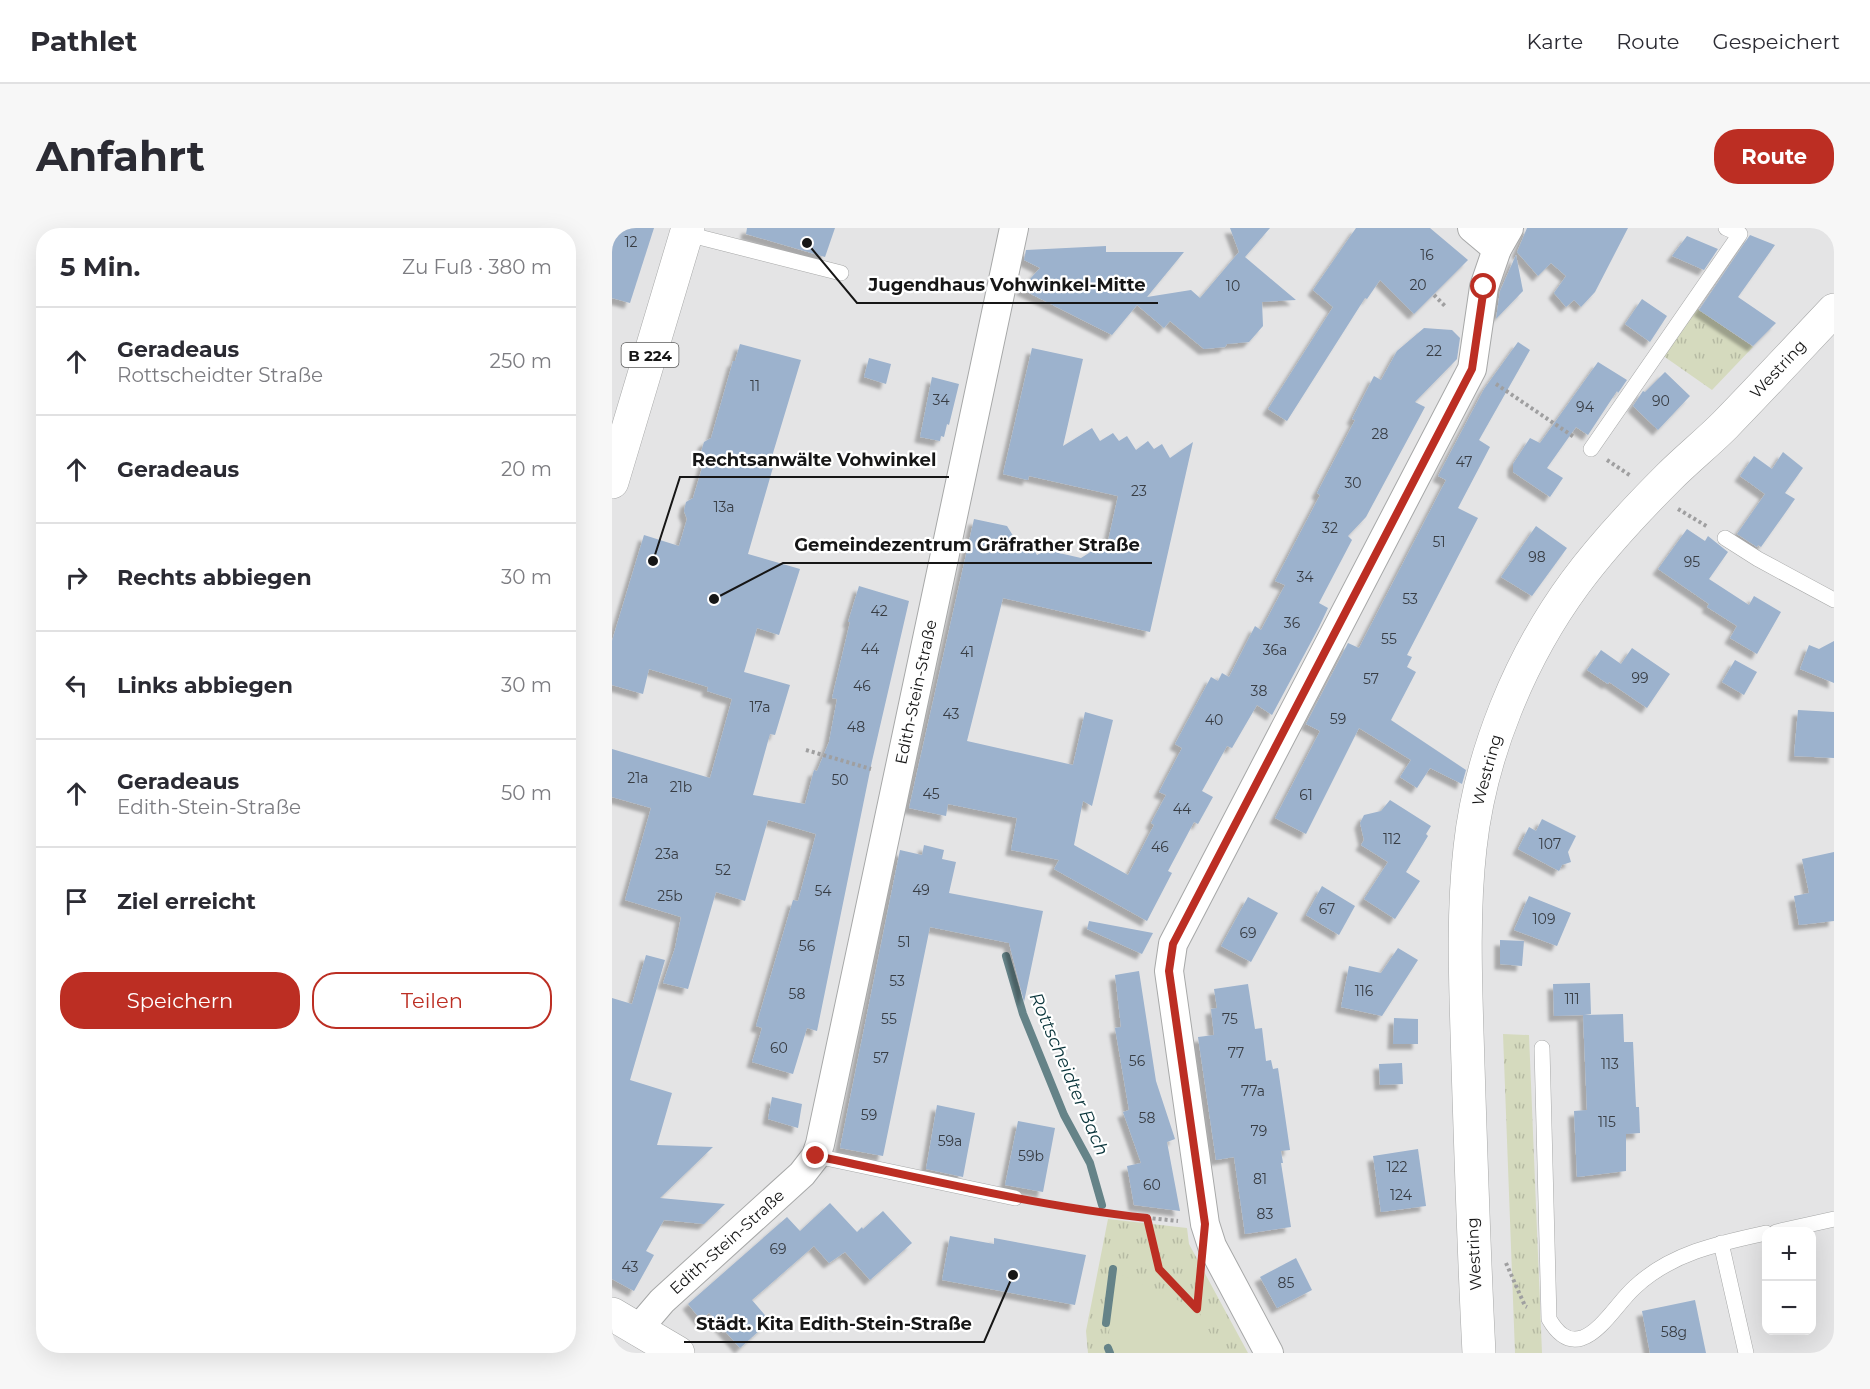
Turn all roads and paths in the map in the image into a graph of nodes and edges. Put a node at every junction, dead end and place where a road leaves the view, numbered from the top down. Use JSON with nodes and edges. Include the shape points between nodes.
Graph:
{"nodes":[{"id":1,"x":1014,"y":228,"type":"edge"},
{"id":2,"x":1472,"y":228,"type":"edge"},
{"id":3,"x":1726,"y":228,"type":"edge"},
{"id":4,"x":688,"y":231,"type":"edge"},
{"id":5,"x":1503,"y":239,"type":"edge"},
{"id":6,"x":841,"y":273,"type":"dead end"},
{"id":7,"x":1434,"y":295,"type":"dead end"},
{"id":8,"x":1445,"y":306,"type":"dead end"},
{"id":9,"x":1834,"y":310,"type":"edge"},
{"id":10,"x":1512,"y":394,"type":"dead end"},
{"id":11,"x":1591,"y":449,"type":"joint"},
{"id":12,"x":1608,"y":461,"type":"dead end"},
{"id":13,"x":1635,"y":479,"type":"dead end"},
{"id":14,"x":612,"y":482,"type":"edge"},
{"id":15,"x":1678,"y":509,"type":"dead end"},
{"id":16,"x":1725,"y":538,"type":"joint"},
{"id":17,"x":1834,"y":600,"type":"edge"},
{"id":18,"x":806,"y":750,"type":"dead end"},
{"id":19,"x":898,"y":777,"type":"junction"},
{"id":20,"x":1542,"y":1048,"type":"dead end"},
{"id":21,"x":816,"y":1156,"type":"junction"},
{"id":22,"x":1015,"y":1198,"type":"joint"},
{"id":23,"x":1834,"y":1219,"type":"edge"},
{"id":24,"x":1798,"y":1227,"type":"edge"},
{"id":25,"x":1762,"y":1234,"type":"edge"},
{"id":26,"x":1721,"y":1243,"type":"junction"},
{"id":27,"x":1200,"y":1277,"type":"dead end"},
{"id":28,"x":625,"y":1321,"type":"edge"},
{"id":29,"x":678,"y":1353,"type":"edge"},
{"id":30,"x":1269,"y":1353,"type":"edge"},
{"id":31,"x":1479,"y":1353,"type":"edge"},
{"id":32,"x":1746,"y":1353,"type":"edge"}],
"edges":[{"from":1,"to":19,"type":"street","name":"Edith-Stein-Straße"},
{"from":2,"to":5,"type":"street"},
{"from":3,"to":11,"type":"lane","via":[[1740,234]]},
{"from":4,"to":6,"type":"lane"},
{"from":4,"to":14,"type":"main road","number":"B 224"},
{"from":5,"to":30,"type":"street","via":[[1484,287],[1472,369],[1173,944],[1169,971],[1205,1224],[1212,1246]]},
{"from":7,"to":8,"type":"path"},
{"from":9,"to":31,"type":"main road","name":"Westring","via":[[1724,426],[1669,477],[1574,584],[1523,671],[1490,747],[1472,833],[1466,886]]},
{"from":10,"to":11,"type":"path"},
{"from":12,"to":13,"type":"path"},
{"from":15,"to":16,"type":"path"},
{"from":16,"to":17,"type":"lane"},
{"from":18,"to":19,"type":"path"},
{"from":19,"to":21,"type":"street","name":"Edith-Stein-Straße"},
{"from":20,"to":26,"type":"lane","via":[[1549,1319],[1557,1332],[1579,1339],[1590,1334],[1635,1286],[1674,1259]]},
{"from":21,"to":22,"type":"lane"},
{"from":21,"to":28,"type":"street","name":"Edith-Stein-Straße","via":[[802,1174],[662,1301]]},
{"from":22,"to":27,"type":"path","via":[[1147,1218],[1159,1269],[1197,1309]]},
{"from":23,"to":24,"type":"lane"},
{"from":25,"to":26,"type":"lane"},
{"from":26,"to":32,"type":"lane"},
{"from":28,"to":29,"type":"main road"}]}
